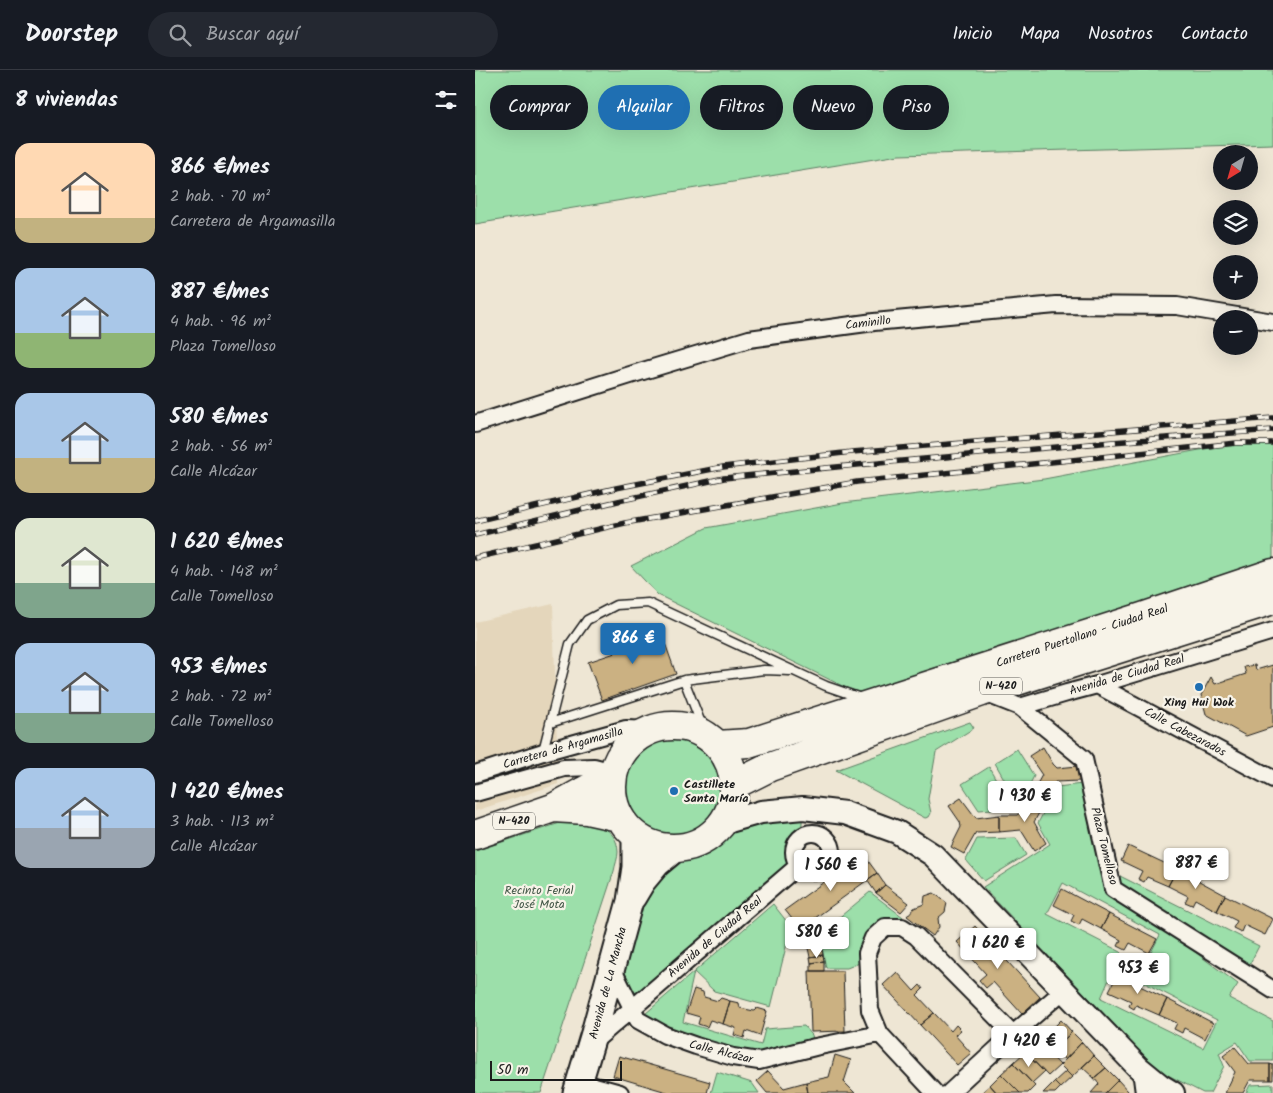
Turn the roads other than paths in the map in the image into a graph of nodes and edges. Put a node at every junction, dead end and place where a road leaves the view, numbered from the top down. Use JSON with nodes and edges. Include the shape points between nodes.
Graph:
{"nodes":[{"id":1,"x":1273,"y":322,"type":"edge"},
{"id":2,"x":475,"y":424,"type":"edge"},
{"id":3,"x":1273,"y":573,"type":"edge"},
{"id":4,"x":1273,"y":600,"type":"edge"},
{"id":5,"x":1273,"y":631,"type":"edge"},
{"id":6,"x":794,"y":671,"type":"junction"},
{"id":7,"x":684,"y":680,"type":"junction"},
{"id":8,"x":1097,"y":685,"type":"junction"},
{"id":9,"x":982,"y":692,"type":"junction"},
{"id":10,"x":875,"y":702,"type":"junction"},
{"id":11,"x":1020,"y":707,"type":"junction"},
{"id":12,"x":550,"y":723,"type":"junction"},
{"id":13,"x":651,"y":730,"type":"junction"},
{"id":14,"x":711,"y":741,"type":"junction"},
{"id":15,"x":543,"y":752,"type":"junction"},
{"id":16,"x":613,"y":773,"type":"junction"},
{"id":17,"x":475,"y":774,"type":"edge"},
{"id":18,"x":1273,"y":779,"type":"edge"},
{"id":19,"x":734,"y":785,"type":"junction"},
{"id":20,"x":475,"y":793,"type":"edge"},
{"id":21,"x":553,"y":808,"type":"junction"},
{"id":22,"x":723,"y":823,"type":"junction"},
{"id":23,"x":627,"y":826,"type":"junction"},
{"id":24,"x":475,"y":835,"type":"edge"},
{"id":25,"x":675,"y":849,"type":"junction"},
{"id":26,"x":799,"y":866,"type":"dead end"},
{"id":27,"x":630,"y":901,"type":"junction"},
{"id":28,"x":612,"y":968,"type":"junction"},
{"id":29,"x":1064,"y":990,"type":"junction"},
{"id":30,"x":1273,"y":990,"type":"edge"},
{"id":31,"x":631,"y":1008,"type":"junction"},
{"id":32,"x":881,"y":1034,"type":"junction"},
{"id":33,"x":1013,"y":1034,"type":"junction"},
{"id":34,"x":591,"y":1043,"type":"junction"},
{"id":35,"x":1138,"y":1067,"type":"junction"},
{"id":36,"x":578,"y":1088,"type":"edge"},
{"id":37,"x":620,"y":1093,"type":"edge"},
{"id":38,"x":935,"y":1093,"type":"edge"},
{"id":39,"x":949,"y":1093,"type":"edge"},
{"id":40,"x":1145,"y":1093,"type":"edge"},
{"id":41,"x":1173,"y":1093,"type":"edge"}],
"edges":[{"from":1,"to":2,"type":"street","name":"Caminillo","via":[[1177,306],[1057,305],[874,322],[749,339]]},
{"from":3,"to":10,"type":"highway","name":"Carretera Puertollano - Ciudad Real","number":"N-420"},
{"from":4,"to":9,"type":"highway","name":"Carretera Puertollano - Ciudad Real","number":"N-420"},
{"from":5,"to":8,"type":"street","name":"Avenida de Ciudad Real"},
{"from":6,"to":7,"type":"lane","via":[[764,670]]},
{"from":6,"to":10,"type":"lane"},
{"from":6,"to":12,"type":"lane","via":[[648,604],[616,605],[587,620],[570,644]]},
{"from":7,"to":12,"type":"lane"},
{"from":7,"to":14,"type":"lane"},
{"from":8,"to":11,"type":"street","name":"Avenida de Ciudad Real"},
{"from":8,"to":18,"type":"street","name":"Calle Cabezarados"},
{"from":9,"to":11,"type":"street"},
{"from":9,"to":19,"type":"highway","name":"Carretera Puertollano - Ciudad Real","number":"N-420","via":[[770,767]]},
{"from":10,"to":14,"type":"highway","name":"Carretera Puertollano - Ciudad Real","number":"N-420","via":[[749,743]]},
{"from":11,"to":30,"type":"street","name":"Plaza Tomelloso","via":[[1084,759],[1113,889]]},
{"from":12,"to":15,"type":"lane"},
{"from":13,"to":14,"type":"highway","number":"N-420","via":[[679,727],[693,730]]},
{"from":13,"to":15,"type":"street","name":"Carretera de Argamasilla","via":[[626,729]]},
{"from":13,"to":16,"type":"highway","number":"N-420","via":[[627,746]]},
{"from":14,"to":19,"type":"highway","number":"N-420","via":[[726,757]]},
{"from":15,"to":17,"type":"street","name":"Carretera de Argamasilla"},
{"from":16,"to":20,"type":"street","name":"Carretera de Argamasilla","via":[[594,767],[564,768]]},
{"from":16,"to":21,"type":"highway","number":"N-420"},
{"from":16,"to":23,"type":"highway","number":"N-420","via":[[614,804]]},
{"from":19,"to":22,"type":"highway","number":"N-420","via":[[733,798]]},
{"from":21,"to":23,"type":"highway","number":"N-420","via":[[587,810]]},
{"from":21,"to":24,"type":"highway","number":"N-420"},
{"from":22,"to":25,"type":"highway","number":"N-420","via":[[702,841]]},
{"from":22,"to":29,"type":"main road","via":[[761,812],[803,808],[845,813],[897,832],[933,855]]},
{"from":23,"to":25,"type":"highway","number":"N-420","via":[[647,843]]},
{"from":23,"to":27,"type":"main road","name":"Avenida de La Mancha","via":[[635,867]]},
{"from":25,"to":27,"type":"main road","name":"Avenida de La Mancha","via":[[657,864]]},
{"from":26,"to":31,"type":"street","name":"Avenida de Ciudad Real"},
{"from":27,"to":28,"type":"main road","name":"Avenida de La Mancha"},
{"from":28,"to":31,"type":"street"},
{"from":28,"to":34,"type":"main road","name":"Avenida de La Mancha"},
{"from":29,"to":33,"type":"street"},
{"from":29,"to":35,"type":"main road"},
{"from":31,"to":32,"type":"street","name":"Calle Alcázar","via":[[638,1020],[665,1035],[733,1057],[759,1061]]},
{"from":31,"to":34,"type":"street","name":"Avenida de Ciudad Real"},
{"from":32,"to":33,"type":"street","via":[[870,1010],[867,953],[873,938],[885,927],[902,927],[916,936]]},
{"from":32,"to":38,"type":"street"},
{"from":33,"to":39,"type":"street"},
{"from":34,"to":36,"type":"main road","name":"Avenida de La Mancha"},
{"from":35,"to":40,"type":"street"},
{"from":35,"to":41,"type":"main road"},
{"from":36,"to":37,"type":"street"}]}
